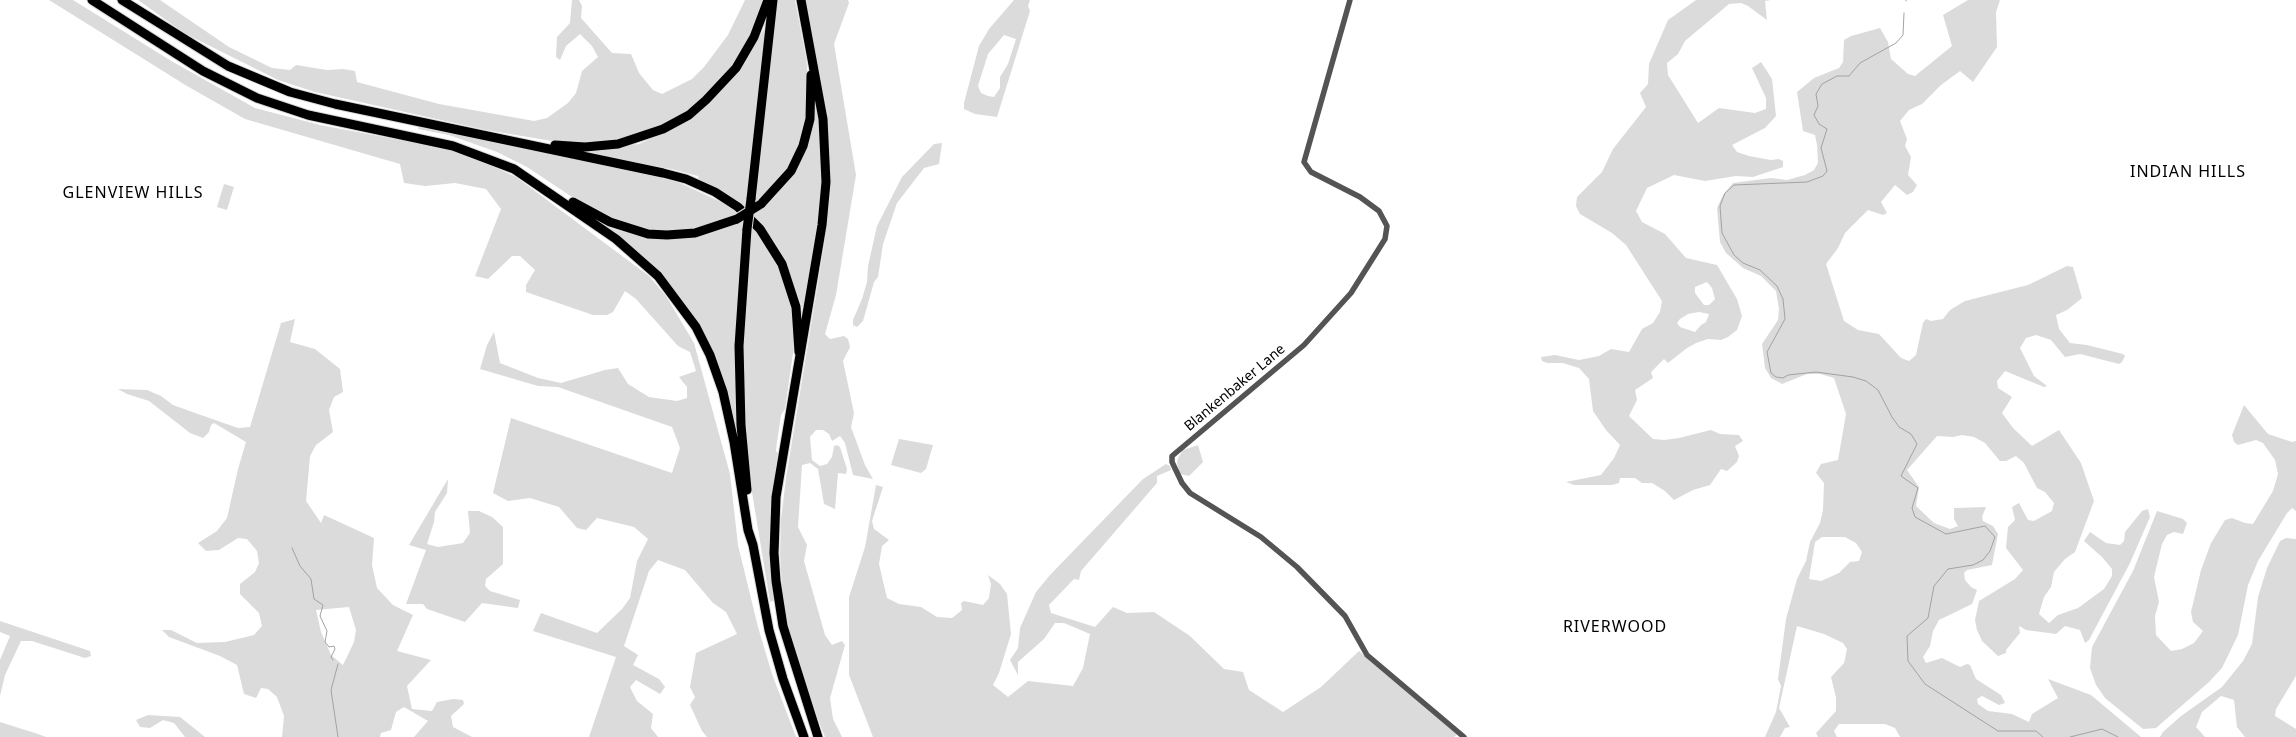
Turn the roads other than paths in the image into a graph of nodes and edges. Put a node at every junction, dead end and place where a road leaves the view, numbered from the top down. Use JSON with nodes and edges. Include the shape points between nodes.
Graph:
{"nodes":[{"id":1,"x":92,"y":0,"type":"edge"},
{"id":2,"x":122,"y":0,"type":"edge"},
{"id":3,"x":768,"y":0,"type":"edge"},
{"id":4,"x":773,"y":0,"type":"edge"},
{"id":5,"x":800,"y":0,"type":"edge"},
{"id":6,"x":1350,"y":0,"type":"edge"},
{"id":7,"x":806,"y":25,"type":"junction"},
{"id":8,"x":500,"y":138,"type":"junction"},
{"id":9,"x":514,"y":169,"type":"junction"},
{"id":10,"x":799,"y":352,"type":"junction"},
{"id":11,"x":753,"y":546,"type":"junction"},
{"id":12,"x":804,"y":737,"type":"edge"},
{"id":13,"x":818,"y":737,"type":"edge"},
{"id":14,"x":1464,"y":737,"type":"edge"}],
"edges":[{"from":1,"to":9,"type":"highway","via":[[202,70],[257,98],[308,115],[453,146]]},
{"from":2,"to":8,"type":"highway","via":[[206,53],[267,84],[328,102]]},
{"from":3,"to":8,"type":"highway","via":[[747,50],[724,82],[698,107],[663,129],[634,140],[600,146],[567,147]]},
{"from":4,"to":11,"type":"highway","bridge":true,"via":[[740,317],[740,395]]},
{"from":5,"to":7,"type":"highway"},
{"from":6,"to":14,"type":"street","name":"Blankenbaker Lane","via":[[1304,162],[1312,172],[1360,197],[1379,211],[1387,226],[1385,239],[1351,293],[1304,345],[1172,456],[1172,462],[1190,493],[1261,537],[1297,567],[1345,616],[1366,656]]},
{"from":7,"to":9,"type":"highway","bridge":true,"via":[[804,32],[812,89],[807,133],[791,171],[761,204],[737,219],[695,233],[667,235],[636,231],[601,218],[521,170]]},
{"from":7,"to":10,"type":"highway","via":[[823,119],[826,182],[822,225]]},
{"from":8,"to":10,"type":"highway","via":[[674,176],[700,184],[725,198],[760,229],[782,264],[796,307]]},
{"from":9,"to":11,"type":"highway","via":[[629,248],[658,276],[686,311],[706,348],[723,392]]},
{"from":10,"to":13,"type":"highway","via":[[776,497],[774,553],[783,626]]},
{"from":11,"to":12,"type":"highway","via":[[777,660]]}]}
